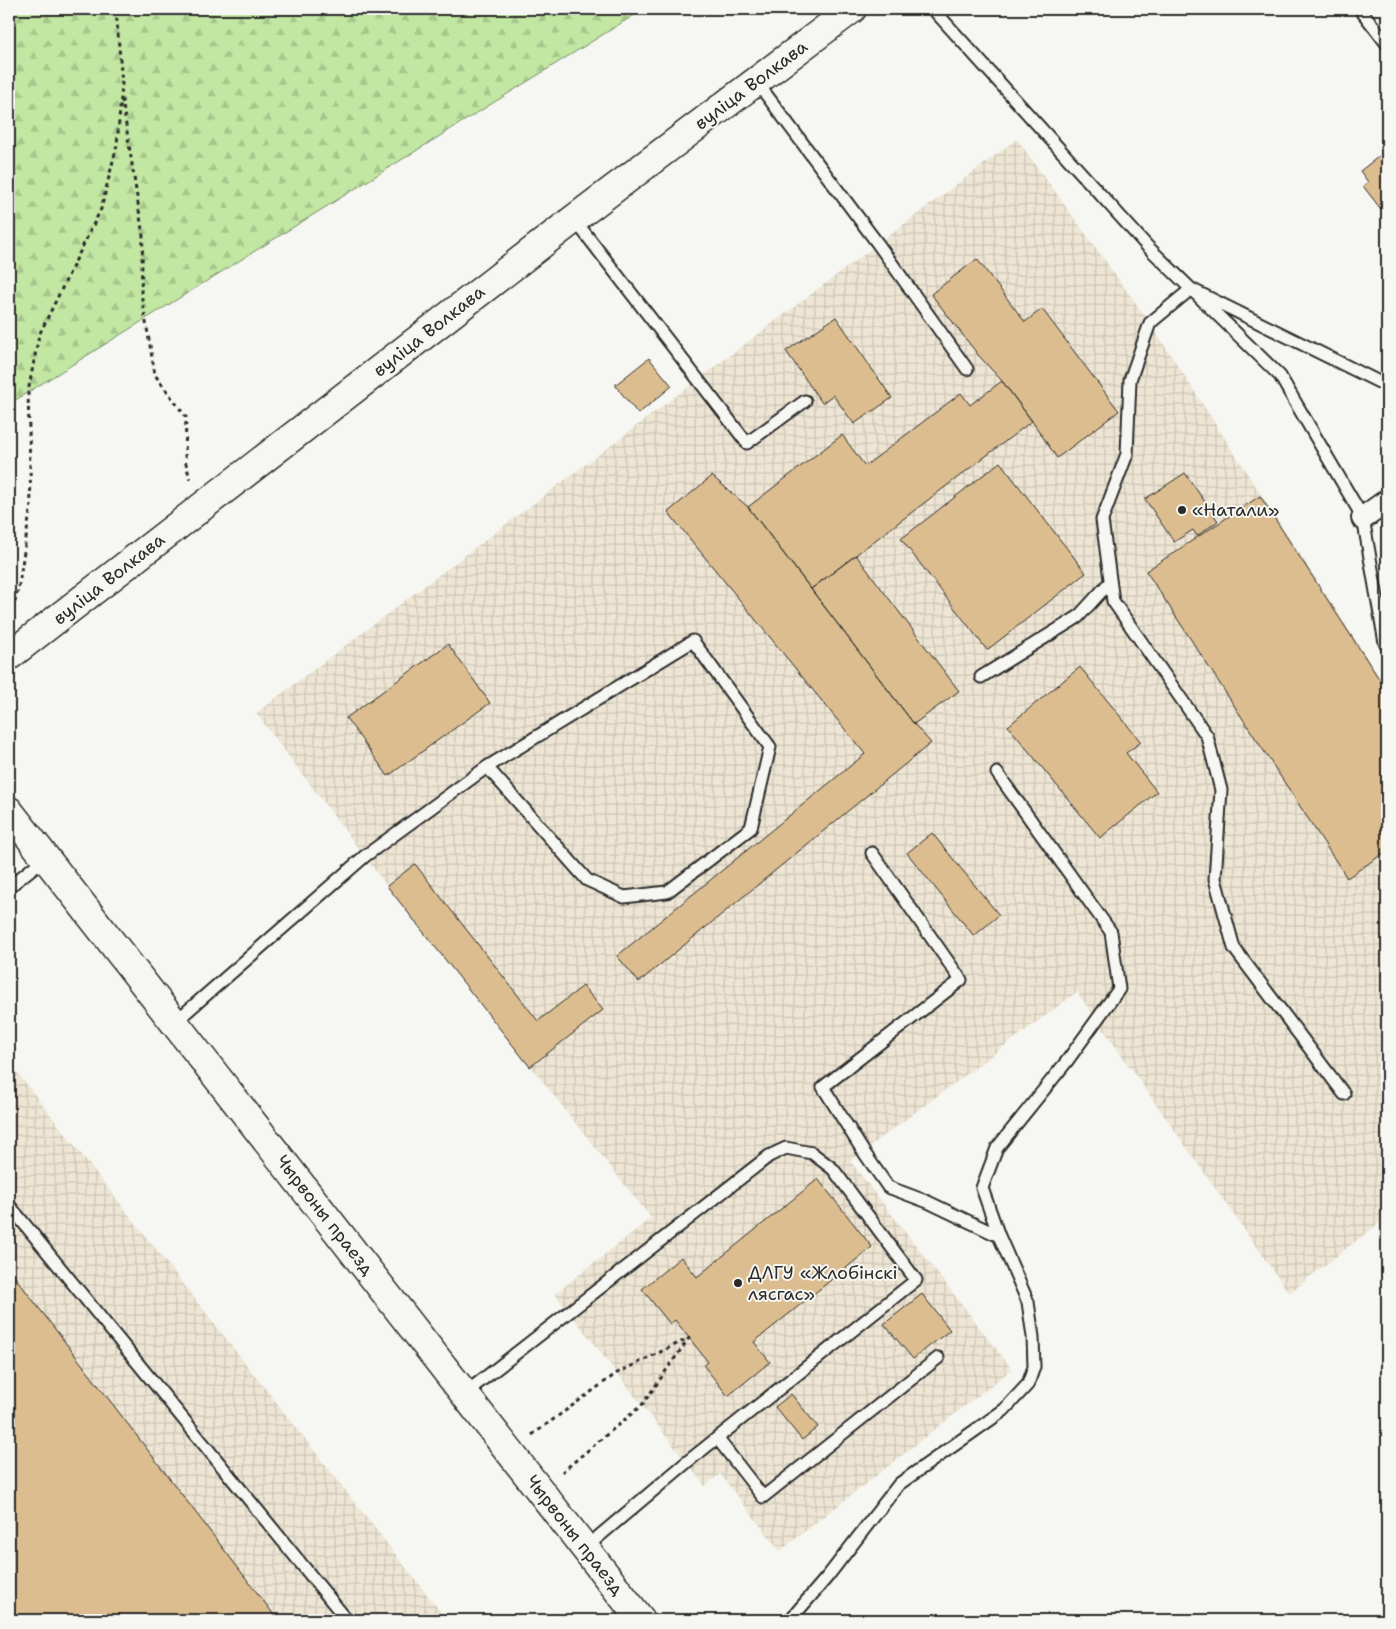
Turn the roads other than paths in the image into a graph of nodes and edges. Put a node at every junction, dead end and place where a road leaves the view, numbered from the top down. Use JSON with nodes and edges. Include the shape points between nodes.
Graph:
{"nodes":[{"id":1,"x":852,"y":9,"type":"edge"},
{"id":2,"x":933,"y":9,"type":"edge"},
{"id":3,"x":1360,"y":9,"type":"edge"},
{"id":4,"x":1387,"y":44,"type":"edge"},
{"id":5,"x":756,"y":81,"type":"junction"},
{"id":6,"x":574,"y":219,"type":"junction"},
{"id":7,"x":1191,"y":289,"type":"junction"},
{"id":8,"x":967,"y":369,"type":"dead end"},
{"id":9,"x":1387,"y":386,"type":"edge"},
{"id":10,"x":806,"y":401,"type":"dead end"},
{"id":11,"x":1387,"y":501,"type":"edge"},
{"id":12,"x":1363,"y":518,"type":"junction"},
{"id":13,"x":1110,"y":582,"type":"junction"},
{"id":14,"x":1387,"y":647,"type":"edge"},
{"id":15,"x":9,"y":656,"type":"edge"},
{"id":16,"x":980,"y":677,"type":"dead end"},
{"id":17,"x":487,"y":767,"type":"junction"},
{"id":18,"x":997,"y":773,"type":"dead end"},
{"id":19,"x":9,"y":811,"type":"edge"},
{"id":20,"x":872,"y":853,"type":"dead end"},
{"id":21,"x":46,"y":858,"type":"junction"},
{"id":22,"x":9,"y":887,"type":"edge"},
{"id":23,"x":175,"y":1022,"type":"junction"},
{"id":24,"x":1344,"y":1094,"type":"dead end"},
{"id":25,"x":9,"y":1205,"type":"edge"},
{"id":26,"x":999,"y":1236,"type":"junction"},
{"id":27,"x":938,"y":1358,"type":"dead end"},
{"id":28,"x":464,"y":1394,"type":"junction"},
{"id":29,"x":717,"y":1438,"type":"junction"},
{"id":30,"x":585,"y":1548,"type":"junction"},
{"id":31,"x":346,"y":1620,"type":"edge"},
{"id":32,"x":642,"y":1620,"type":"edge"},
{"id":33,"x":790,"y":1620,"type":"edge"}],
"edges":[{"from":1,"to":5,"type":"street","name":"вуліца Волкава"},
{"from":2,"to":7,"type":"lane","via":[[1147,246]]},
{"from":3,"to":4,"type":"lane"},
{"from":5,"to":6,"type":"street","name":"вуліца Волкава"},
{"from":5,"to":8,"type":"lane"},
{"from":6,"to":10,"type":"lane","via":[[747,443]]},
{"from":6,"to":15,"type":"street","name":"вуліца Волкава"},
{"from":7,"to":9,"type":"lane"},
{"from":7,"to":12,"type":"lane","via":[[1280,376]]},
{"from":7,"to":13,"type":"lane","via":[[1150,323],[1130,380],[1127,454],[1102,520]]},
{"from":11,"to":12,"type":"street"},
{"from":12,"to":14,"type":"lane"},
{"from":13,"to":16,"type":"lane","via":[[1078,618]]},
{"from":13,"to":24,"type":"lane","via":[[1113,601],[1207,736],[1221,790],[1215,879],[1234,948]]},
{"from":17,"to":17,"type":"lane","via":[[693,641],[770,747],[751,828],[667,892],[624,897],[587,880]]},
{"from":17,"to":23,"type":"lane","via":[[365,856]]},
{"from":18,"to":26,"type":"lane","via":[[1111,932],[1119,989],[1068,1062],[998,1148],[982,1188]]},
{"from":19,"to":21,"type":"street","name":"Чырвоны праезд"},
{"from":20,"to":26,"type":"lane","via":[[961,980],[823,1087],[888,1187]]},
{"from":21,"to":22,"type":"lane"},
{"from":21,"to":23,"type":"street","name":"Чырвоны праезд"},
{"from":23,"to":28,"type":"street","name":"Чырвоны праезд"},
{"from":25,"to":31,"type":"lane"},
{"from":26,"to":33,"type":"lane","via":[[1028,1302],[1034,1367],[1028,1384],[1004,1410],[899,1484]]},
{"from":27,"to":29,"type":"lane","via":[[763,1497]]},
{"from":28,"to":29,"type":"lane","via":[[769,1156],[786,1148],[812,1153],[833,1169],[916,1280]]},
{"from":28,"to":30,"type":"street","name":"Чырвоны праезд"},
{"from":29,"to":30,"type":"lane"},
{"from":30,"to":32,"type":"street","name":"Чырвоны праезд"}]}
